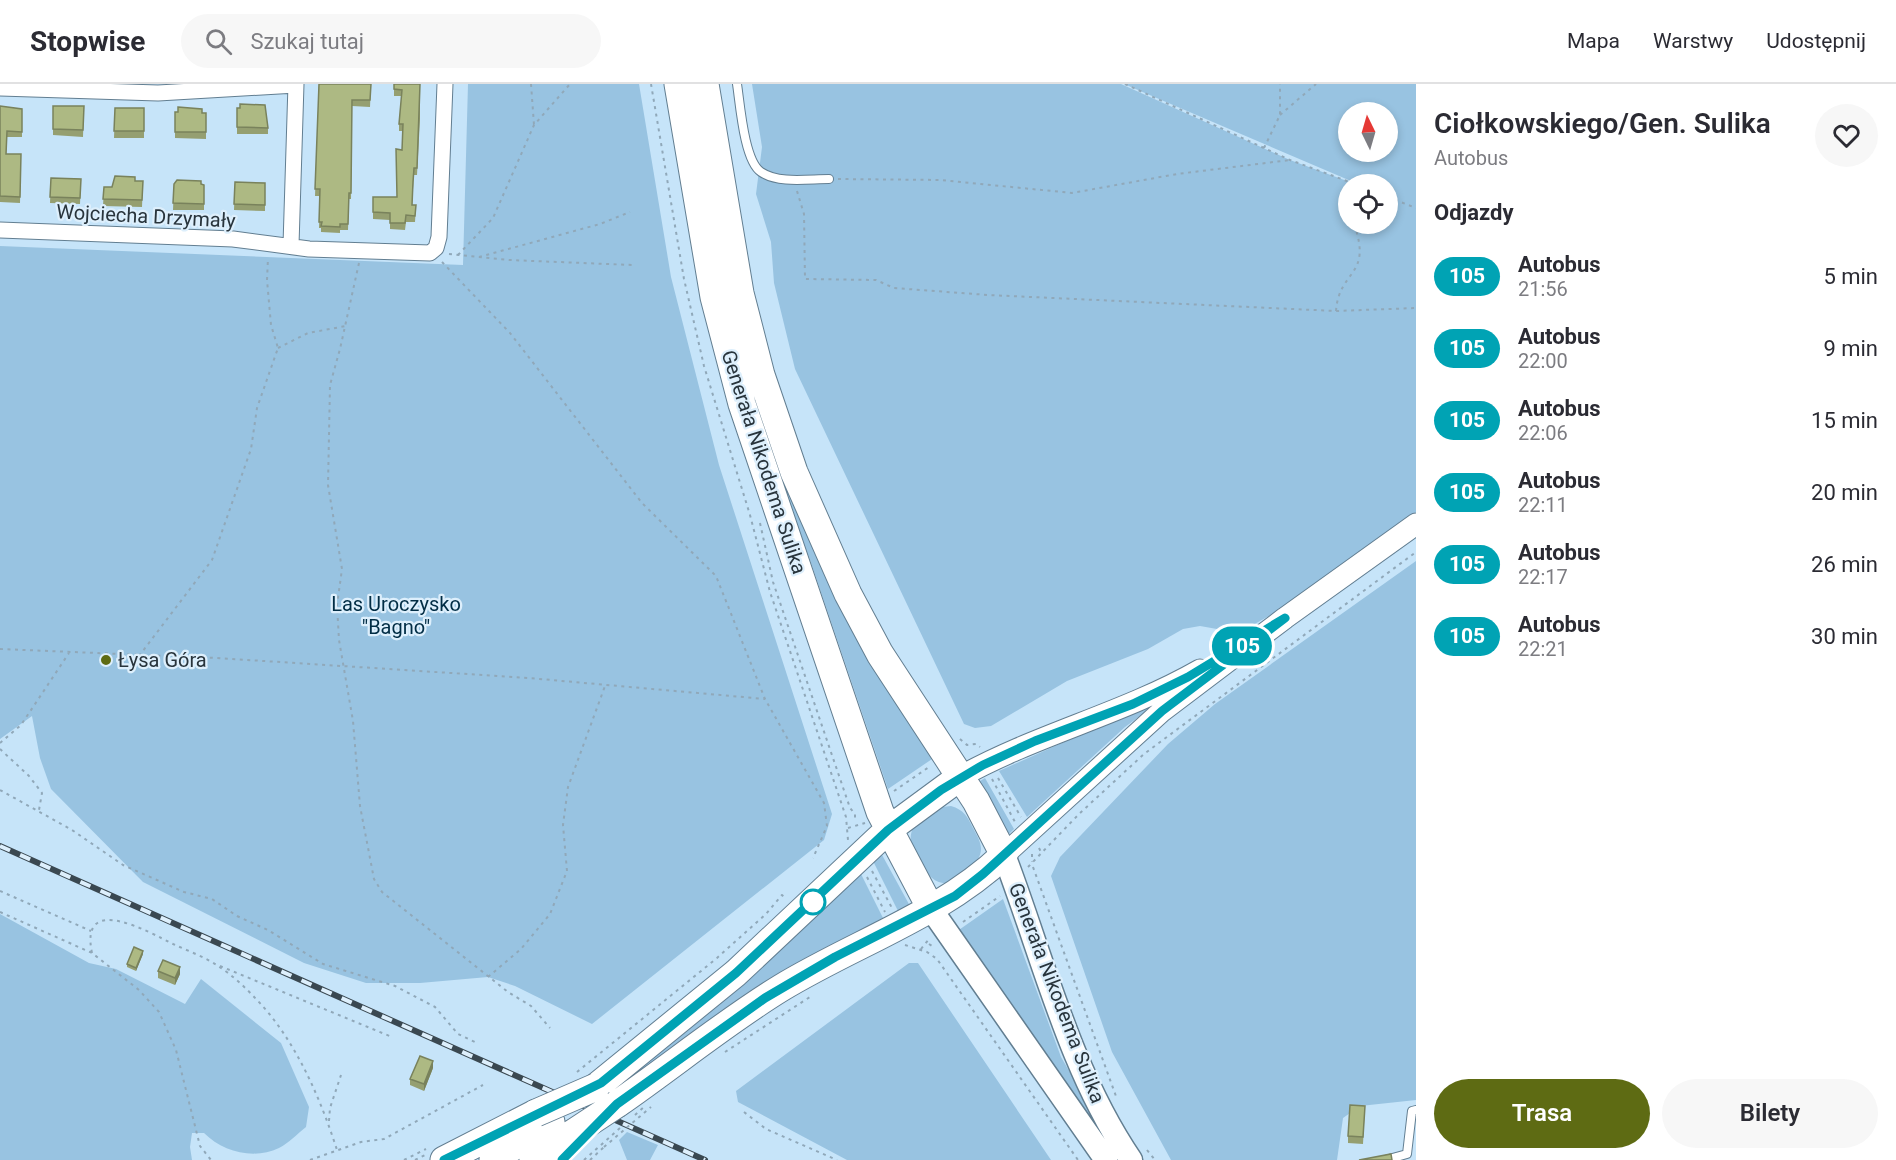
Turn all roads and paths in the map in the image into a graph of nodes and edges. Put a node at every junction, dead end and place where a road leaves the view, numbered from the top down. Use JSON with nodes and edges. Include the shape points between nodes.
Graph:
{"nodes":[{"id":1,"x":445,"y":84,"type":"edge"},
{"id":2,"x":531,"y":84,"type":"edge"},
{"id":3,"x":570,"y":84,"type":"edge"},
{"id":4,"x":651,"y":84,"type":"edge"},
{"id":5,"x":678,"y":84,"type":"edge"},
{"id":6,"x":705,"y":84,"type":"edge"},
{"id":7,"x":737,"y":84,"type":"edge"},
{"id":8,"x":1125,"y":84,"type":"edge"},
{"id":9,"x":1280,"y":84,"type":"edge"},
{"id":10,"x":1316,"y":84,"type":"edge"},
{"id":11,"x":296,"y":85,"type":"edge"},
{"id":12,"x":0,"y":88,"type":"edge"},
{"id":13,"x":1280,"y":115,"type":"junction"},
{"id":14,"x":534,"y":125,"type":"junction"},
{"id":15,"x":1264,"y":148,"type":"junction"},
{"id":16,"x":681,"y":153,"type":"dead end"},
{"id":17,"x":1290,"y":160,"type":"junction"},
{"id":18,"x":1338,"y":178,"type":"edge"},
{"id":19,"x":794,"y":179,"type":"junction"},
{"id":20,"x":829,"y":179,"type":"joint"},
{"id":21,"x":696,"y":185,"type":"junction"},
{"id":22,"x":1398,"y":200,"type":"edge"},
{"id":23,"x":1416,"y":208,"type":"edge"},
{"id":24,"x":630,"y":212,"type":"dead end"},
{"id":25,"x":0,"y":230,"type":"edge"},
{"id":26,"x":1356,"y":234,"type":"edge"},
{"id":27,"x":269,"y":244,"type":"junction"},
{"id":28,"x":291,"y":245,"type":"junction"},
{"id":29,"x":361,"y":252,"type":"junction"},
{"id":30,"x":433,"y":252,"type":"junction"},
{"id":31,"x":459,"y":255,"type":"junction"},
{"id":32,"x":476,"y":257,"type":"junction"},
{"id":33,"x":632,"y":265,"type":"dead end"},
{"id":34,"x":1416,"y":308,"type":"edge"},
{"id":35,"x":1336,"y":311,"type":"junction"},
{"id":36,"x":346,"y":326,"type":"junction"},
{"id":37,"x":278,"y":348,"type":"junction"},
{"id":38,"x":1416,"y":524,"type":"edge"},
{"id":39,"x":1416,"y":552,"type":"edge"},
{"id":40,"x":1285,"y":618,"type":"junction"},
{"id":41,"x":0,"y":649,"type":"edge"},
{"id":42,"x":69,"y":653,"type":"junction"},
{"id":43,"x":139,"y":656,"type":"junction"},
{"id":44,"x":343,"y":667,"type":"junction"},
{"id":45,"x":605,"y":685,"type":"junction"},
{"id":46,"x":765,"y":699,"type":"junction"},
{"id":47,"x":961,"y":740,"type":"dead end"},
{"id":48,"x":0,"y":743,"type":"edge"},
{"id":49,"x":0,"y":749,"type":"edge"},
{"id":50,"x":984,"y":752,"type":"dead end"},
{"id":51,"x":930,"y":766,"type":"dead end"},
{"id":52,"x":994,"y":771,"type":"dead end"},
{"id":53,"x":989,"y":774,"type":"dead end"},
{"id":54,"x":960,"y":777,"type":"junction"},
{"id":55,"x":0,"y":790,"type":"edge"},
{"id":56,"x":889,"y":795,"type":"dead end"},
{"id":57,"x":38,"y":810,"type":"junction"},
{"id":58,"x":1024,"y":822,"type":"dead end"},
{"id":59,"x":877,"y":826,"type":"junction"},
{"id":60,"x":848,"y":828,"type":"junction"},
{"id":61,"x":1019,"y":828,"type":"dead end"},
{"id":62,"x":850,"y":846,"type":"dead end"},
{"id":63,"x":813,"y":858,"type":"dead end"},
{"id":64,"x":1014,"y":862,"type":"junction"},
{"id":65,"x":868,"y":864,"type":"dead end"},
{"id":66,"x":1033,"y":867,"type":"dead end"},
{"id":67,"x":862,"y":869,"type":"dead end"},
{"id":68,"x":0,"y":891,"type":"edge"},
{"id":69,"x":1003,"y":894,"type":"dead end"},
{"id":70,"x":784,"y":897,"type":"dead end"},
{"id":71,"x":931,"y":909,"type":"junction"},
{"id":72,"x":0,"y":912,"type":"edge"},
{"id":73,"x":894,"y":914,"type":"dead end"},
{"id":74,"x":887,"y":917,"type":"dead end"},
{"id":75,"x":962,"y":923,"type":"dead end"},
{"id":76,"x":91,"y":931,"type":"junction"},
{"id":77,"x":931,"y":938,"type":"dead end"},
{"id":78,"x":901,"y":942,"type":"dead end"},
{"id":79,"x":921,"y":950,"type":"junction"},
{"id":80,"x":92,"y":953,"type":"junction"},
{"id":81,"x":218,"y":966,"type":"junction"},
{"id":82,"x":488,"y":977,"type":"junction"},
{"id":83,"x":814,"y":994,"type":"dead end"},
{"id":84,"x":550,"y":1028,"type":"dead end"},
{"id":85,"x":392,"y":1037,"type":"dead end"},
{"id":86,"x":477,"y":1043,"type":"dead end"},
{"id":87,"x":724,"y":1053,"type":"dead end"},
{"id":88,"x":341,"y":1075,"type":"dead end"},
{"id":89,"x":591,"y":1080,"type":"junction"},
{"id":90,"x":483,"y":1085,"type":"dead end"},
{"id":91,"x":632,"y":1102,"type":"junction"},
{"id":92,"x":657,"y":1102,"type":"dead end"},
{"id":93,"x":1119,"y":1103,"type":"dead end"},
{"id":94,"x":1416,"y":1110,"type":"edge"},
{"id":95,"x":744,"y":1112,"type":"dead end"},
{"id":96,"x":329,"y":1124,"type":"junction"},
{"id":97,"x":578,"y":1140,"type":"edge"},
{"id":98,"x":338,"y":1150,"type":"junction"},
{"id":99,"x":1137,"y":1151,"type":"edge"},
{"id":100,"x":211,"y":1160,"type":"edge"},
{"id":101,"x":310,"y":1160,"type":"edge"},
{"id":102,"x":444,"y":1160,"type":"edge"},
{"id":103,"x":493,"y":1160,"type":"edge"},
{"id":104,"x":533,"y":1160,"type":"edge"},
{"id":105,"x":562,"y":1160,"type":"edge"},
{"id":106,"x":837,"y":1160,"type":"edge"},
{"id":107,"x":1078,"y":1160,"type":"edge"},
{"id":108,"x":1106,"y":1160,"type":"edge"},
{"id":109,"x":1155,"y":1160,"type":"edge"},
{"id":110,"x":1385,"y":1160,"type":"edge"}],
"edges":[{"from":1,"to":30,"type":"street","via":[[439,237]]},
{"from":2,"to":14,"type":"path"},
{"from":3,"to":14,"type":"path"},
{"from":4,"to":60,"type":"path","via":[[684,279],[704,366],[750,515],[765,578]]},
{"from":5,"to":21,"type":"highway","name":"Generała Nikodema Sulika"},
{"from":6,"to":54,"type":"highway","name":"Generała Nikodema Sulika","via":[[740,293],[794,472],[826,547],[880,654]]},
{"from":7,"to":19,"type":"lane","via":[[754,165],[762,173]]},
{"from":8,"to":15,"type":"path"},
{"from":9,"to":13,"type":"path"},
{"from":10,"to":13,"type":"path"},
{"from":11,"to":12,"type":"street","via":[[158,93]]},
{"from":11,"to":28,"type":"street"},
{"from":13,"to":15,"type":"path"},
{"from":14,"to":31,"type":"path","via":[[493,218]]},
{"from":15,"to":17,"type":"path"},
{"from":16,"to":21,"type":"lane"},
{"from":17,"to":18,"type":"path"},
{"from":17,"to":20,"type":"path","via":[[1177,174],[1072,193],[941,180]]},
{"from":19,"to":20,"type":"lane"},
{"from":19,"to":35,"type":"path","via":[[804,214],[805,279],[876,280],[894,288],[988,295]]},
{"from":21,"to":59,"type":"highway","name":"Generała Nikodema Sulika","via":[[714,297],[742,404]]},
{"from":22,"to":23,"type":"path"},
{"from":24,"to":32,"type":"path","via":[[600,224]]},
{"from":25,"to":27,"type":"street","name":"Wojciecha Drzymały"},
{"from":26,"to":35,"type":"path","via":[[1361,257],[1353,275],[1337,293]]},
{"from":27,"to":28,"type":"street","name":"Wojciecha Drzymały"},
{"from":27,"to":37,"type":"path","via":[[267,280],[271,325]]},
{"from":28,"to":29,"type":"street","name":"Wojciecha Drzymały"},
{"from":29,"to":30,"type":"street","name":"Wojciecha Drzymały"},
{"from":29,"to":36,"type":"path"},
{"from":30,"to":31,"type":"path"},
{"from":30,"to":46,"type":"path","via":[[510,333],[642,503],[716,576]]},
{"from":31,"to":32,"type":"path"},
{"from":32,"to":33,"type":"path"},
{"from":34,"to":35,"type":"path"},
{"from":36,"to":37,"type":"path","via":[[308,333]]},
{"from":36,"to":44,"type":"path","via":[[330,385],[327,428],[328,485],[342,569],[337,605]]},
{"from":37,"to":43,"type":"path","via":[[256,408],[251,449],[212,560]]},
{"from":38,"to":40,"type":"street"},
{"from":39,"to":64,"type":"path","via":[[1144,754],[1042,854]]},
{"from":40,"to":54,"type":"street","via":[[1188,677],[1133,704],[1035,741]]},
{"from":40,"to":64,"type":"street","via":[[1162,711]]},
{"from":41,"to":42,"type":"path"},
{"from":42,"to":43,"type":"path"},
{"from":42,"to":48,"type":"path","via":[[21,725]]},
{"from":43,"to":44,"type":"path"},
{"from":44,"to":45,"type":"path"},
{"from":44,"to":82,"type":"path","via":[[353,721],[360,806],[374,879],[382,892]]},
{"from":45,"to":46,"type":"path"},
{"from":45,"to":82,"type":"path","via":[[568,787],[563,825],[567,871],[550,914],[521,949]]},
{"from":46,"to":63,"type":"path","via":[[824,803],[827,826]]},
{"from":47,"to":50,"type":"path","via":[[967,745],[978,745]]},
{"from":49,"to":57,"type":"path","via":[[42,793]]},
{"from":51,"to":56,"type":"path"},
{"from":52,"to":58,"type":"path"},
{"from":53,"to":61,"type":"path"},
{"from":54,"to":59,"type":"highway"},
{"from":54,"to":64,"type":"highway","name":"Generała Nikodema Sulika"},
{"from":55,"to":57,"type":"path"},
{"from":57,"to":86,"type":"path","via":[[123,865],[184,892],[212,899],[323,963],[395,987],[435,1007],[458,1034]]},
{"from":59,"to":60,"type":"path"},
{"from":59,"to":71,"type":"highway","name":"Generała Nikodema Sulika"},
{"from":59,"to":89,"type":"highway","via":[[736,973]]},
{"from":60,"to":62,"type":"path"},
{"from":64,"to":71,"type":"highway"},
{"from":64,"to":99,"type":"main road","name":"Generała Nikodema Sulika","via":[[1067,1033],[1105,1116]]},
{"from":65,"to":73,"type":"path"},
{"from":66,"to":93,"type":"path"},
{"from":67,"to":74,"type":"path"},
{"from":68,"to":76,"type":"path"},
{"from":69,"to":75,"type":"path"},
{"from":70,"to":89,"type":"path","via":[[693,979]]},
{"from":71,"to":91,"type":"highway","via":[[781,988]]},
{"from":71,"to":108,"type":"main road","name":"Generała Nikodema Sulika"},
{"from":72,"to":80,"type":"path"},
{"from":76,"to":80,"type":"path"},
{"from":76,"to":81,"type":"path","via":[[98,924],[117,919]]},
{"from":77,"to":79,"type":"path"},
{"from":78,"to":79,"type":"path"},
{"from":79,"to":107,"type":"path","via":[[937,959]]},
{"from":80,"to":100,"type":"path","via":[[139,990],[159,1012],[176,1050],[200,1146]]},
{"from":81,"to":85,"type":"path"},
{"from":81,"to":96,"type":"path","via":[[255,998],[292,1044]]},
{"from":82,"to":84,"type":"path","via":[[531,1006]]},
{"from":83,"to":87,"type":"path"},
{"from":88,"to":96,"type":"path"},
{"from":89,"to":97,"type":"highway","bridge":true},
{"from":90,"to":98,"type":"path","via":[[384,1139]]},
{"from":91,"to":92,"type":"path"},
{"from":91,"to":97,"type":"highway","bridge":true},
{"from":91,"to":97,"type":"path","bridge":true},
{"from":94,"to":110,"type":"lane","via":[[1412,1111],[1407,1154]]},
{"from":95,"to":106,"type":"path","via":[[766,1129]]},
{"from":96,"to":98,"type":"path"},
{"from":97,"to":102,"type":"highway"},
{"from":97,"to":103,"type":"highway"},
{"from":97,"to":104,"type":"highway"},
{"from":97,"to":105,"type":"highway"},
{"from":98,"to":101,"type":"path"},
{"from":99,"to":109,"type":"path"}]}
